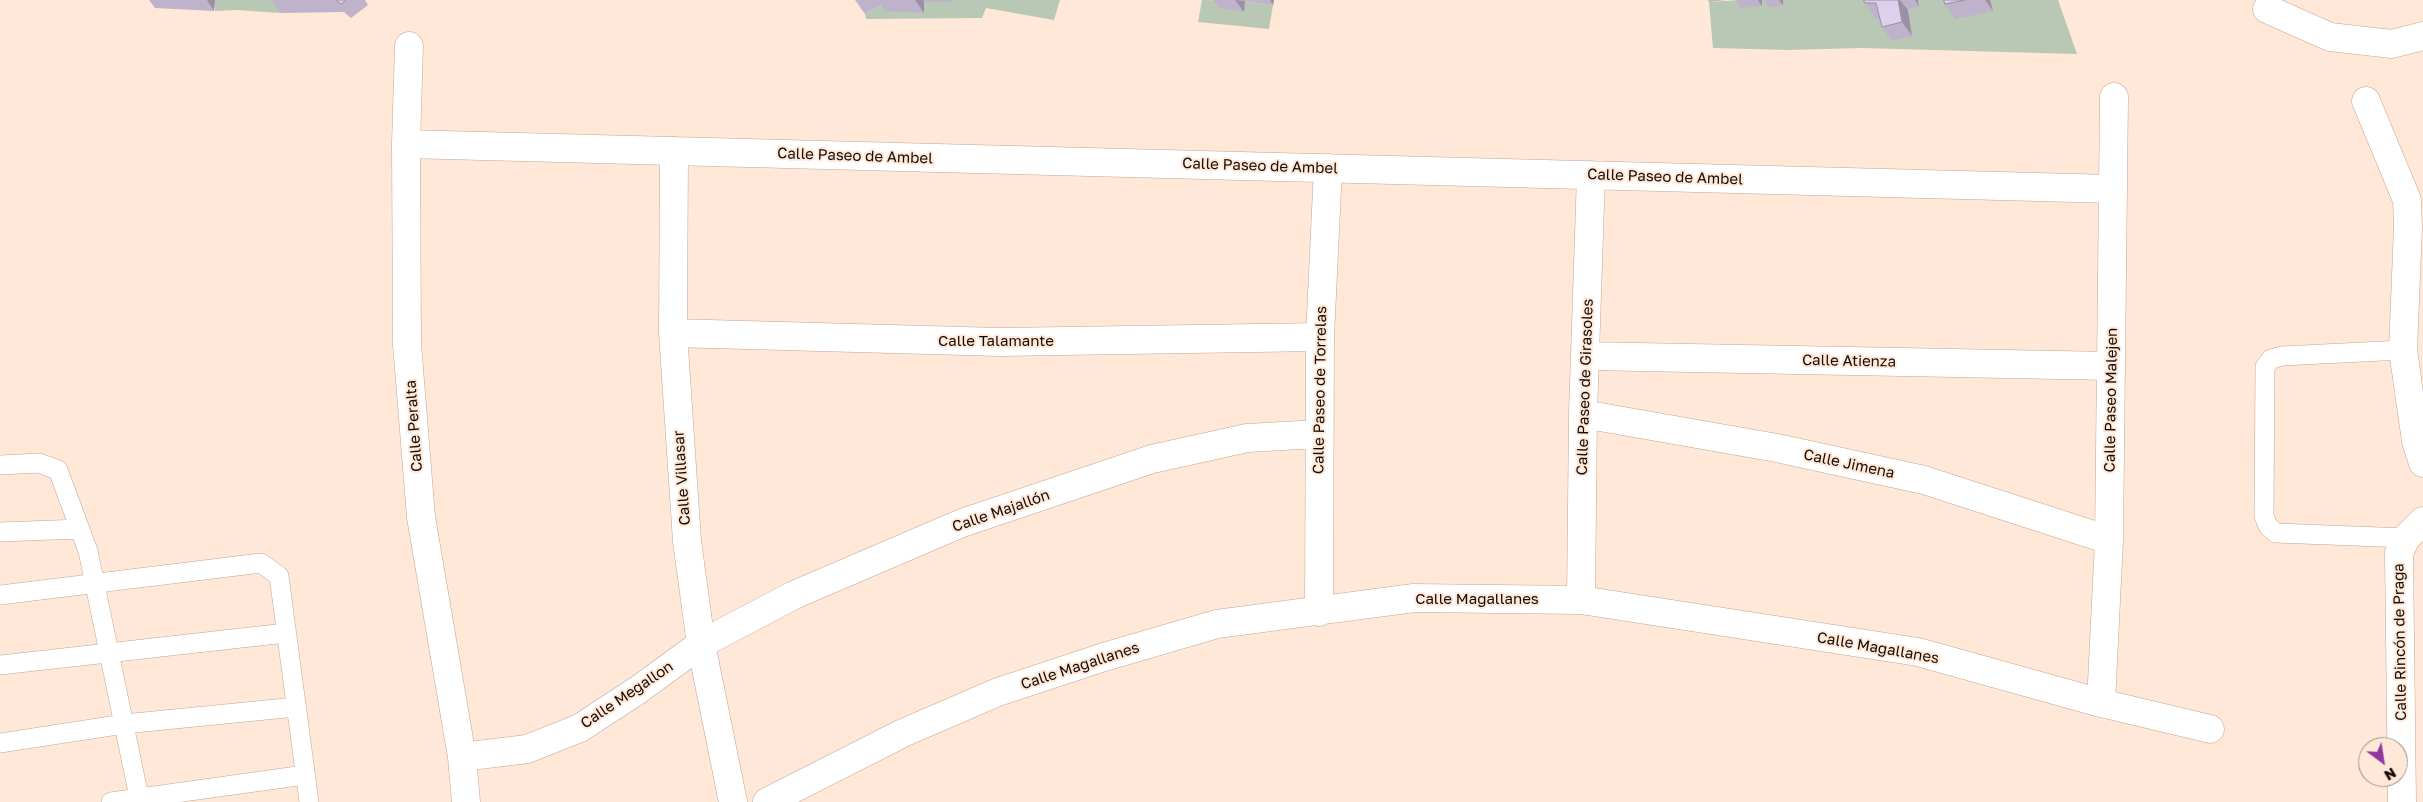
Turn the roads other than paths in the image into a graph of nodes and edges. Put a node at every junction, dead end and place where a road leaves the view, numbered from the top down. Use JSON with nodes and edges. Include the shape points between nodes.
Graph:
{"nodes":[{"id":1,"x":2267,"y":9,"type":"dead end"},
{"id":2,"x":2423,"y":36,"type":"edge"},
{"id":3,"x":409,"y":46,"type":"dead end"},
{"id":4,"x":2114,"y":97,"type":"dead end"},
{"id":5,"x":2366,"y":101,"type":"dead end"},
{"id":6,"x":406,"y":144,"type":"junction"},
{"id":7,"x":674,"y":151,"type":"junction"},
{"id":8,"x":1328,"y":168,"type":"junction"},
{"id":9,"x":1591,"y":175,"type":"junction"},
{"id":10,"x":2113,"y":189,"type":"junction"},
{"id":11,"x":673,"y":333,"type":"junction"},
{"id":12,"x":1320,"y":336,"type":"junction"},
{"id":13,"x":2403,"y":350,"type":"junction"},
{"id":14,"x":1586,"y":356,"type":"junction"},
{"id":15,"x":2111,"y":366,"type":"junction"},
{"id":16,"x":1583,"y":414,"type":"junction"},
{"id":17,"x":1319,"y":434,"type":"junction"},
{"id":18,"x":2423,"y":463,"type":"edge"},
{"id":19,"x":0,"y":465,"type":"edge"},
{"id":20,"x":80,"y":528,"type":"junction"},
{"id":21,"x":2414,"y":529,"type":"edge"},
{"id":22,"x":0,"y":532,"type":"edge"},
{"id":23,"x":2110,"y":540,"type":"junction"},
{"id":24,"x":95,"y":585,"type":"junction"},
{"id":25,"x":0,"y":594,"type":"edge"},
{"id":26,"x":1581,"y":600,"type":"junction"},
{"id":27,"x":1319,"y":612,"type":"junction"},
{"id":28,"x":286,"y":632,"type":"junction"},
{"id":29,"x":701,"y":644,"type":"junction"},
{"id":30,"x":109,"y":651,"type":"junction"},
{"id":31,"x":0,"y":665,"type":"edge"},
{"id":32,"x":2101,"y":703,"type":"junction"},
{"id":33,"x":296,"y":707,"type":"junction"},
{"id":34,"x":124,"y":724,"type":"junction"},
{"id":35,"x":2210,"y":729,"type":"dead end"},
{"id":36,"x":0,"y":743,"type":"edge"},
{"id":37,"x":462,"y":757,"type":"junction"},
{"id":38,"x":305,"y":775,"type":"junction"},
{"id":39,"x":2423,"y":798,"type":"edge"},
{"id":40,"x":140,"y":800,"type":"edge"},
{"id":41,"x":112,"y":802,"type":"edge"},
{"id":42,"x":309,"y":802,"type":"edge"},
{"id":43,"x":466,"y":802,"type":"edge"},
{"id":44,"x":733,"y":802,"type":"edge"},
{"id":45,"x":767,"y":802,"type":"edge"},
{"id":46,"x":2402,"y":802,"type":"edge"},
{"id":47,"x":2416,"y":802,"type":"edge"}],
"edges":[{"from":1,"to":2,"type":"street","via":[[2330,38],[2392,44]]},
{"from":3,"to":6,"type":"street","name":"Calle Peralta"},
{"from":4,"to":10,"type":"street","name":"Calle Paseo Malejen"},
{"from":5,"to":13,"type":"street","via":[[2407,200]]},
{"from":6,"to":7,"type":"street","name":"Calle Paseo de Ambel"},
{"from":6,"to":37,"type":"street","name":"Calle Peralta","via":[[407,344],[421,518]]},
{"from":7,"to":8,"type":"street","name":"Calle Paseo de Ambel"},
{"from":7,"to":11,"type":"street","name":"Calle Villasar"},
{"from":8,"to":9,"type":"street","name":"Calle Paseo de Ambel"},
{"from":8,"to":12,"type":"street","name":"Calle Paseo de Torrelas"},
{"from":9,"to":10,"type":"street","name":"Calle Paseo de Ambel"},
{"from":9,"to":14,"type":"street","name":"Calle Paseo de Girasoles"},
{"from":10,"to":15,"type":"street","name":"Calle Paseo Malejen"},
{"from":11,"to":12,"type":"street","name":"Calle Talamante","via":[[1000,342]]},
{"from":11,"to":29,"type":"street","name":"Calle Villasar","via":[[687,541]]},
{"from":12,"to":17,"type":"street","name":"Calle Paseo de Torrelas"},
{"from":13,"to":18,"type":"street","via":[[2416,441]]},
{"from":13,"to":21,"type":"lane","via":[[2282,356],[2272,359],[2265,367],[2264,516],[2276,533]]},
{"from":14,"to":15,"type":"street","name":"Calle Atienza"},
{"from":14,"to":16,"type":"street","name":"Calle Paseo de Girasoles"},
{"from":15,"to":23,"type":"street","name":"Calle Paseo Malejen"},
{"from":16,"to":23,"type":"street","name":"Calle Jimena","via":[[1776,448],[1924,480]]},
{"from":16,"to":26,"type":"street","name":"Calle Paseo de Girasoles"},
{"from":17,"to":27,"type":"street","name":"Calle Paseo de Torrelas"},
{"from":17,"to":29,"type":"street","name":"Calle Majallón","via":[[1247,438],[1152,459],[962,523],[794,595]]},
{"from":19,"to":20,"type":"lane","via":[[38,463],[58,470]]},
{"from":20,"to":22,"type":"lane"},
{"from":20,"to":24,"type":"lane"},
{"from":21,"to":46,"type":"street","name":"Calle Rincón de Praga","via":[[2398,553]]},
{"from":23,"to":32,"type":"street","name":"Calle Paseo Malejen"},
{"from":24,"to":25,"type":"lane"},
{"from":24,"to":28,"type":"lane","via":[[261,563],[279,576]]},
{"from":24,"to":30,"type":"lane"},
{"from":26,"to":27,"type":"street","name":"Calle Magallanes","via":[[1414,598]]},
{"from":26,"to":32,"type":"street","name":"Calle Magallanes","via":[[1918,652]]},
{"from":27,"to":45,"type":"street","name":"Calle Magallanes","via":[[1217,624],[998,692],[902,732]]},
{"from":28,"to":30,"type":"lane"},
{"from":28,"to":33,"type":"lane"},
{"from":29,"to":37,"type":"street","name":"Calle Megallon","via":[[580,728],[527,749]]},
{"from":29,"to":44,"type":"street","name":"Calle Villasar"},
{"from":30,"to":31,"type":"lane"},
{"from":30,"to":34,"type":"lane"},
{"from":32,"to":35,"type":"street","name":"Calle Magallanes"},
{"from":33,"to":34,"type":"lane"},
{"from":33,"to":38,"type":"lane"},
{"from":34,"to":36,"type":"lane"},
{"from":34,"to":40,"type":"lane"},
{"from":37,"to":43,"type":"street","name":"Calle Peralta"},
{"from":38,"to":40,"type":"lane"},
{"from":38,"to":42,"type":"lane"},
{"from":39,"to":47,"type":"street"},
{"from":40,"to":41,"type":"lane"}]}
